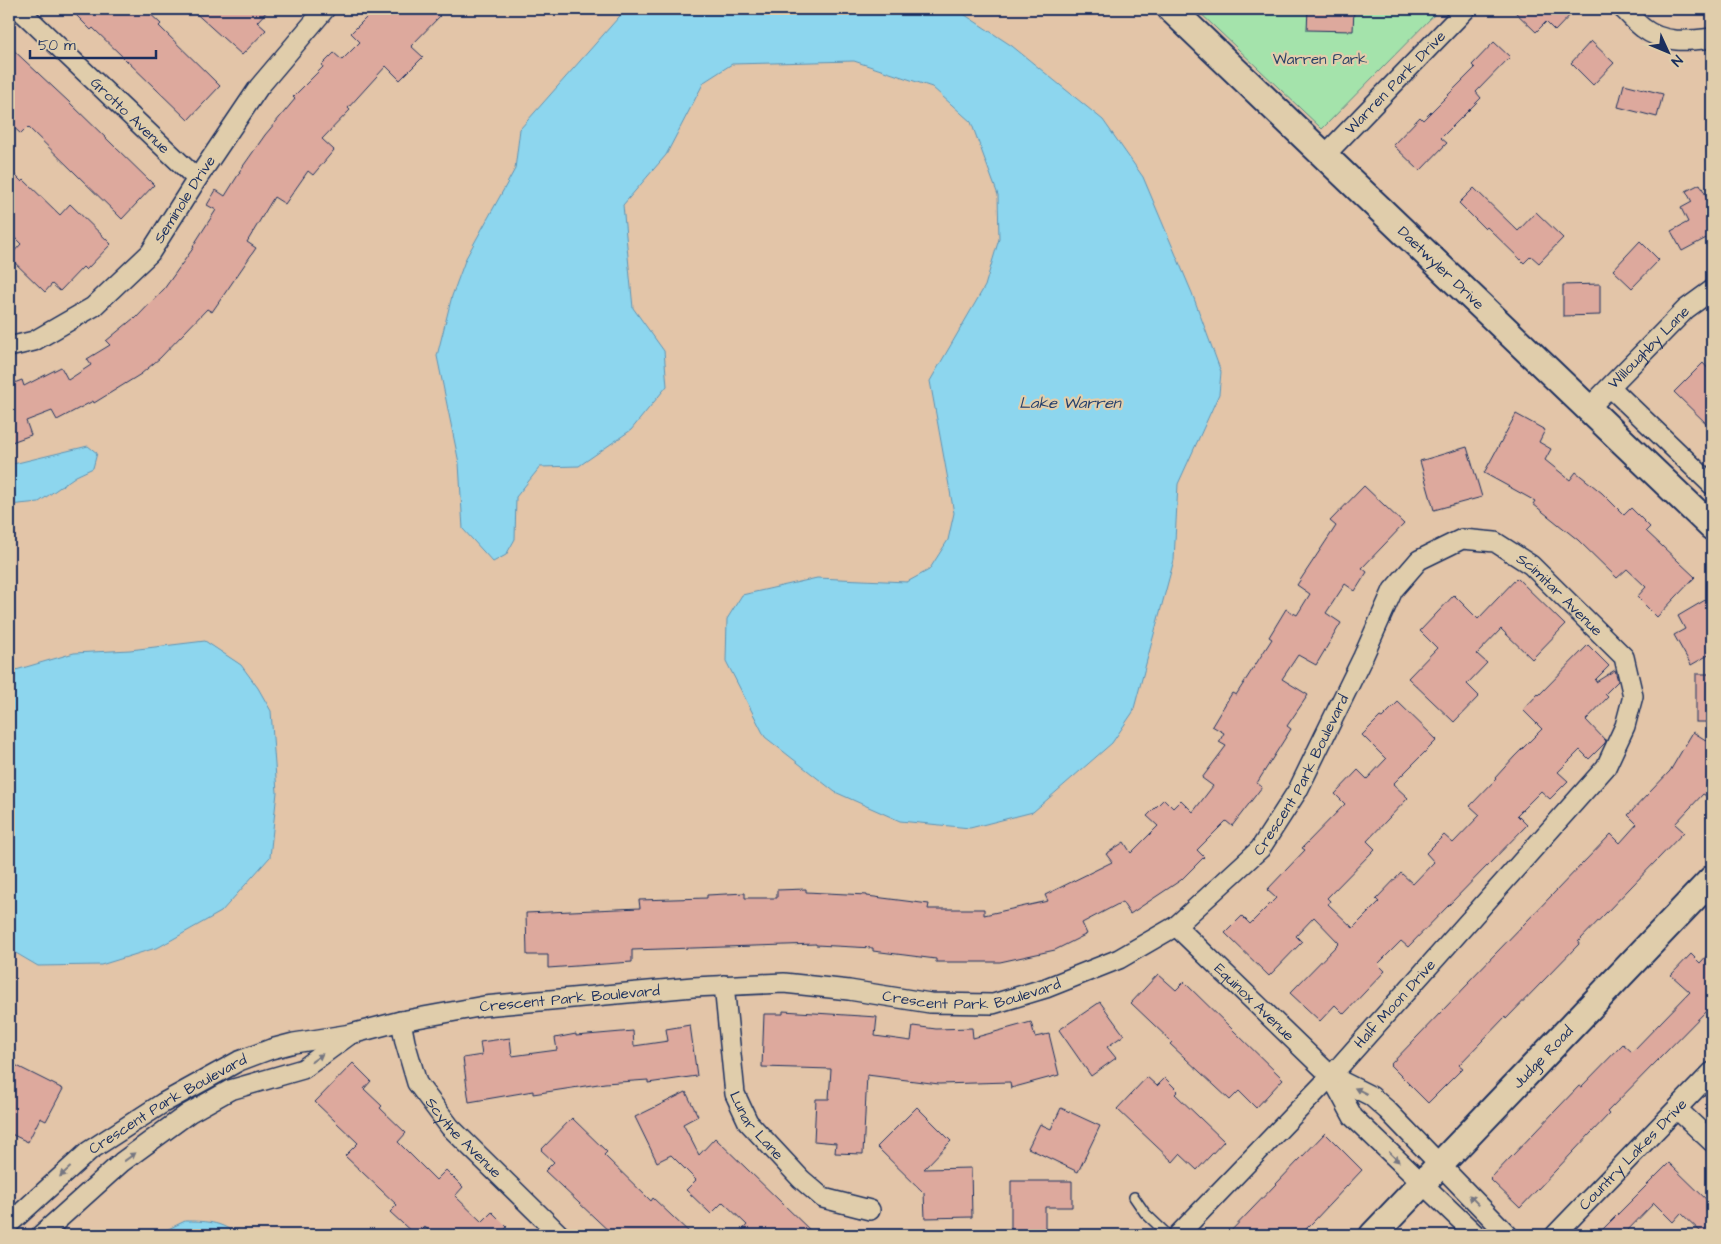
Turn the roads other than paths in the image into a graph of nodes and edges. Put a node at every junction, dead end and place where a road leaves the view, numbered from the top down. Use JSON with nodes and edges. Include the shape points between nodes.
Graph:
{"nodes":[{"id":1,"x":20,"y":9,"type":"edge"},
{"id":2,"x":1171,"y":9,"type":"edge"},
{"id":3,"x":1466,"y":9,"type":"edge"},
{"id":4,"x":1623,"y":9,"type":"edge"},
{"id":5,"x":318,"y":11,"type":"edge"},
{"id":6,"x":1712,"y":38,"type":"edge"},
{"id":7,"x":1325,"y":155,"type":"junction"},
{"id":8,"x":197,"y":180,"type":"junction"},
{"id":9,"x":1712,"y":290,"type":"edge"},
{"id":10,"x":9,"y":347,"type":"edge"},
{"id":11,"x":1610,"y":387,"type":"junction"},
{"id":12,"x":1589,"y":408,"type":"junction"},
{"id":13,"x":1712,"y":485,"type":"edge"},
{"id":14,"x":1712,"y":526,"type":"edge"},
{"id":15,"x":1393,"y":590,"type":"joint"},
{"id":16,"x":1606,"y":767,"type":"joint"},
{"id":17,"x":1712,"y":879,"type":"edge"},
{"id":18,"x":1176,"y":926,"type":"junction"},
{"id":19,"x":724,"y":985,"type":"junction"},
{"id":20,"x":401,"y":1021,"type":"junction"},
{"id":21,"x":351,"y":1034,"type":"junction"},
{"id":22,"x":271,"y":1048,"type":"junction"},
{"id":23,"x":1712,"y":1072,"type":"edge"},
{"id":24,"x":280,"y":1076,"type":"junction"},
{"id":25,"x":1331,"y":1076,"type":"junction"},
{"id":26,"x":1677,"y":1109,"type":"junction"},
{"id":27,"x":1387,"y":1110,"type":"junction"},
{"id":28,"x":1367,"y":1130,"type":"junction"},
{"id":29,"x":1712,"y":1142,"type":"edge"},
{"id":30,"x":1440,"y":1165,"type":"junction"},
{"id":31,"x":1422,"y":1184,"type":"junction"},
{"id":32,"x":1134,"y":1197,"type":"dead end"},
{"id":33,"x":870,"y":1210,"type":"dead end"},
{"id":34,"x":9,"y":1224,"type":"edge"},
{"id":35,"x":41,"y":1235,"type":"edge"},
{"id":36,"x":560,"y":1235,"type":"edge"},
{"id":37,"x":1168,"y":1235,"type":"edge"},
{"id":38,"x":1178,"y":1235,"type":"edge"},
{"id":39,"x":1373,"y":1235,"type":"edge"},
{"id":40,"x":1476,"y":1235,"type":"edge"},
{"id":41,"x":1508,"y":1235,"type":"edge"},
{"id":42,"x":1555,"y":1235,"type":"edge"}],
"edges":[{"from":1,"to":8,"type":"street","name":"Grotto Avenue"},
{"from":2,"to":7,"type":"street","name":"Daetwyler Drive"},
{"from":3,"to":7,"type":"street","name":"Warren Park Drive"},
{"from":4,"to":6,"type":"street","via":[[1644,30],[1668,39],[1688,42]]},
{"from":5,"to":8,"type":"street","name":"Seminole Drive","via":[[260,87]]},
{"from":7,"to":12,"type":"street","name":"Daetwyler Drive"},
{"from":8,"to":10,"type":"street","name":"Seminole Drive","via":[[150,253],[93,307],[34,341]]},
{"from":9,"to":11,"type":"street","name":"Willoughby Lane","via":[[1686,309]]},
{"from":11,"to":12,"type":"street","name":"Willoughby Lane"},
{"from":11,"to":13,"type":"street"},
{"from":12,"to":14,"type":"street","name":"Daetwyler Drive"},
{"from":15,"to":16,"type":"street","name":"Scimitar Avenue","via":[[1419,560],[1462,539],[1495,542],[1531,565],[1624,657],[1633,696],[1625,726]]},
{"from":15,"to":18,"type":"street","name":"Crescent Park Boulevard","via":[[1298,790],[1260,848]]},
{"from":16,"to":25,"type":"street","name":"Half Moon Drive"},
{"from":17,"to":30,"type":"street","name":"Judge Road"},
{"from":18,"to":19,"type":"street","name":"Crescent Park Boulevard","via":[[1120,960],[993,1004],[930,1003],[784,983]]},
{"from":18,"to":25,"type":"street","name":"Equinox Avenue"},
{"from":19,"to":20,"type":"street","name":"Crescent Park Boulevard","via":[[484,1006]]},
{"from":19,"to":33,"type":"street","name":"Lunar Lane","via":[[735,1094],[748,1122],[823,1198]]},
{"from":20,"to":21,"type":"street","name":"Crescent Park Boulevard"},
{"from":20,"to":36,"type":"street","name":"Scythe Avenue","via":[[416,1083],[450,1127]]},
{"from":21,"to":22,"type":"street","name":"Crescent Park Boulevard"},
{"from":24,"to":21,"type":"street","name":"Crescent Park Boulevard","one_way":true,"via":[[303,1069]]},
{"from":22,"to":24,"type":"street"},
{"from":22,"to":34,"type":"street","name":"Crescent Park Boulevard","one_way":true,"via":[[239,1061],[172,1098],[89,1151]]},
{"from":23,"to":26,"type":"street","name":"Country Lakes Drive"},
{"from":35,"to":24,"type":"street","name":"Crescent Park Boulevard","one_way":true,"via":[[122,1162],[189,1113],[230,1090]]},
{"from":27,"to":25,"type":"street","name":"Equinox Avenue","one_way":true,"via":[[1371,1096]]},
{"from":25,"to":28,"type":"street","name":"Equinox Avenue","via":[[1354,1117]]},
{"from":25,"to":38,"type":"street","name":"Half Moon Drive"},
{"from":26,"to":29,"type":"street"},
{"from":26,"to":42,"type":"street","name":"Country Lakes Drive"},
{"from":27,"to":28,"type":"street"},
{"from":27,"to":30,"type":"street","name":"Equinox Avenue"},
{"from":28,"to":31,"type":"street","name":"Equinox Avenue","one_way":true},
{"from":30,"to":31,"type":"street","name":"Judge Road"},
{"from":41,"to":30,"type":"street","name":"Equinox Avenue","one_way":true},
{"from":31,"to":39,"type":"street","name":"Judge Road"},
{"from":31,"to":40,"type":"street","name":"Equinox Avenue"},
{"from":32,"to":37,"type":"lane"}]}
